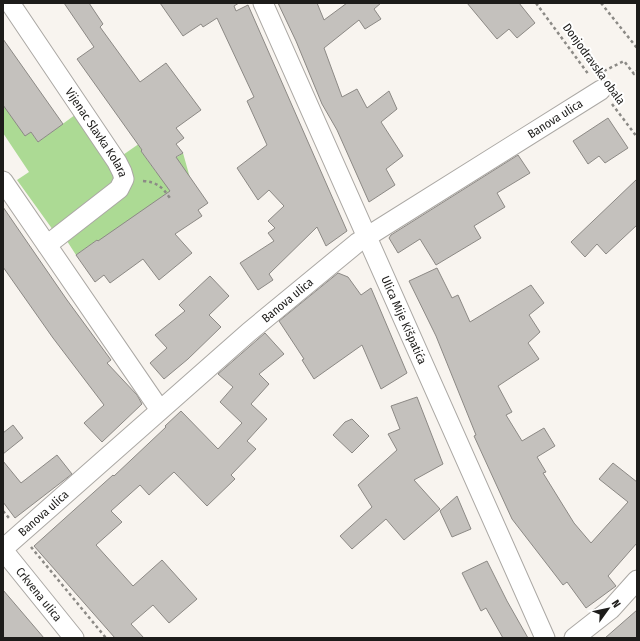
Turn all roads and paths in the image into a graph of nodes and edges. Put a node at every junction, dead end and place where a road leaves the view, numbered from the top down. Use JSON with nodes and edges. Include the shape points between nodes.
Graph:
{"nodes":[{"id":1,"x":10,"y":3,"type":"edge"},
{"id":2,"x":263,"y":3,"type":"edge"},
{"id":3,"x":536,"y":3,"type":"edge"},
{"id":4,"x":601,"y":3,"type":"edge"},
{"id":5,"x":637,"y":48,"type":"edge"},
{"id":6,"x":637,"y":71,"type":"edge"},
{"id":7,"x":596,"y":84,"type":"junction"},
{"id":8,"x":637,"y":136,"type":"edge"},
{"id":9,"x":124,"y":179,"type":"junction"},
{"id":10,"x":3,"y":181,"type":"edge"},
{"id":11,"x":170,"y":198,"type":"dead end"},
{"id":12,"x":367,"y":237,"type":"junction"},
{"id":13,"x":47,"y":245,"type":"junction"},
{"id":14,"x":160,"y":410,"type":"junction"},
{"id":15,"x":3,"y":511,"type":"edge"},
{"id":16,"x":20,"y":534,"type":"junction"},
{"id":17,"x":3,"y":549,"type":"edge"},
{"id":18,"x":637,"y":580,"type":"edge"},
{"id":19,"x":74,"y":638,"type":"edge"},
{"id":20,"x":106,"y":638,"type":"edge"},
{"id":21,"x":545,"y":638,"type":"edge"},
{"id":22,"x":574,"y":638,"type":"edge"}],
"edges":[{"from":1,"to":9,"type":"street","name":"Vijenac Slavka Kolara","via":[[116,162]]},
{"from":2,"to":12,"type":"street","name":"Ulica Mije Kišpatića"},
{"from":3,"to":7,"type":"path","name":"Donjodravska obala"},
{"from":4,"to":5,"type":"path"},
{"from":6,"to":7,"type":"path","via":[[634,74],[624,61]]},
{"from":7,"to":8,"type":"path","name":"Donjodravska obala"},
{"from":7,"to":12,"type":"street","name":"Banova ulica"},
{"from":9,"to":11,"type":"path","via":[[152,182],[162,187]]},
{"from":9,"to":13,"type":"street","name":"Vijenac Slavka Kolara","via":[[119,189]]},
{"from":10,"to":13,"type":"street"},
{"from":12,"to":14,"type":"street","name":"Banova ulica","via":[[249,332]]},
{"from":12,"to":21,"type":"street","name":"Ulica Mije Kišpatića"},
{"from":13,"to":14,"type":"street"},
{"from":14,"to":16,"type":"street","name":"Banova ulica"},
{"from":15,"to":16,"type":"path"},
{"from":16,"to":17,"type":"street","name":"Banova ulica"},
{"from":16,"to":20,"type":"path"},
{"from":17,"to":19,"type":"street","name":"Crkvena ulica"},
{"from":18,"to":22,"type":"street","via":[[611,609]]}]}
